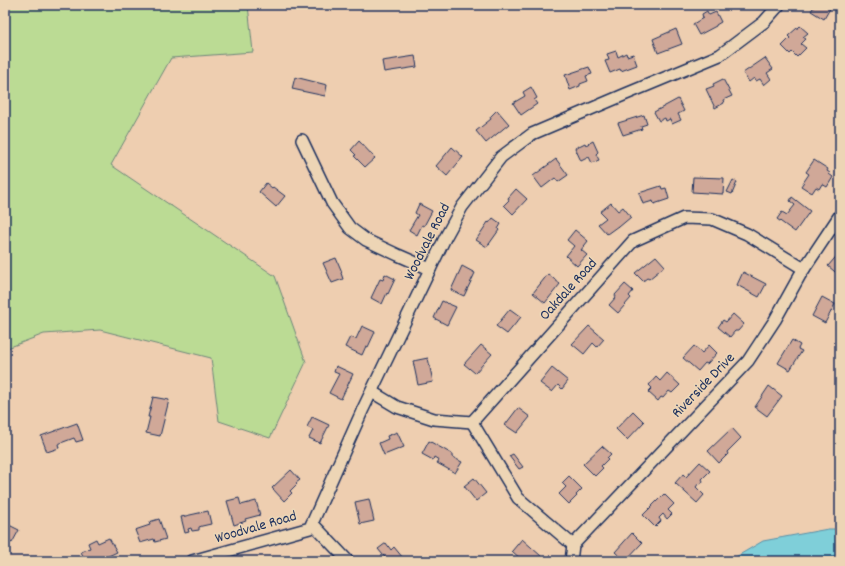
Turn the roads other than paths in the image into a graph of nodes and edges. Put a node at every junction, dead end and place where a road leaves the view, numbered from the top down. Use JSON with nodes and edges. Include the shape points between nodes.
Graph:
{"nodes":[{"id":1,"x":779,"y":5,"type":"edge"},
{"id":2,"x":302,"y":140,"type":"dead end"},
{"id":3,"x":840,"y":216,"type":"edge"},
{"id":4,"x":430,"y":269,"type":"junction"},
{"id":5,"x":804,"y":269,"type":"junction"},
{"id":6,"x":372,"y":392,"type":"junction"},
{"id":7,"x":472,"y":422,"type":"junction"},
{"id":8,"x":312,"y":522,"type":"junction"},
{"id":9,"x":573,"y":545,"type":"junction"},
{"id":10,"x":192,"y":561,"type":"edge"},
{"id":11,"x":348,"y":561,"type":"edge"},
{"id":12,"x":571,"y":561,"type":"edge"}],
"edges":[{"from":1,"to":4,"type":"street","name":"Woodvale Road","via":[[764,22],[720,55],[532,134],[507,152],[462,206]]},
{"from":2,"to":4,"type":"street","via":[[332,203],[350,228],[366,240]]},
{"from":3,"to":5,"type":"street","name":"Riverside Drive"},
{"from":4,"to":6,"type":"street","name":"Woodvale Road"},
{"from":5,"to":7,"type":"street","name":"Oakdale Road","via":[[746,234],[712,219],[684,218],[632,241]]},
{"from":5,"to":9,"type":"street","name":"Riverside Drive","via":[[748,361]]},
{"from":6,"to":7,"type":"street","via":[[397,407],[434,419]]},
{"from":6,"to":8,"type":"street","name":"Woodvale Road"},
{"from":7,"to":9,"type":"street","via":[[518,498]]},
{"from":8,"to":10,"type":"street","name":"Woodvale Road","via":[[310,528]]},
{"from":8,"to":11,"type":"street"},
{"from":9,"to":12,"type":"street"}]}
